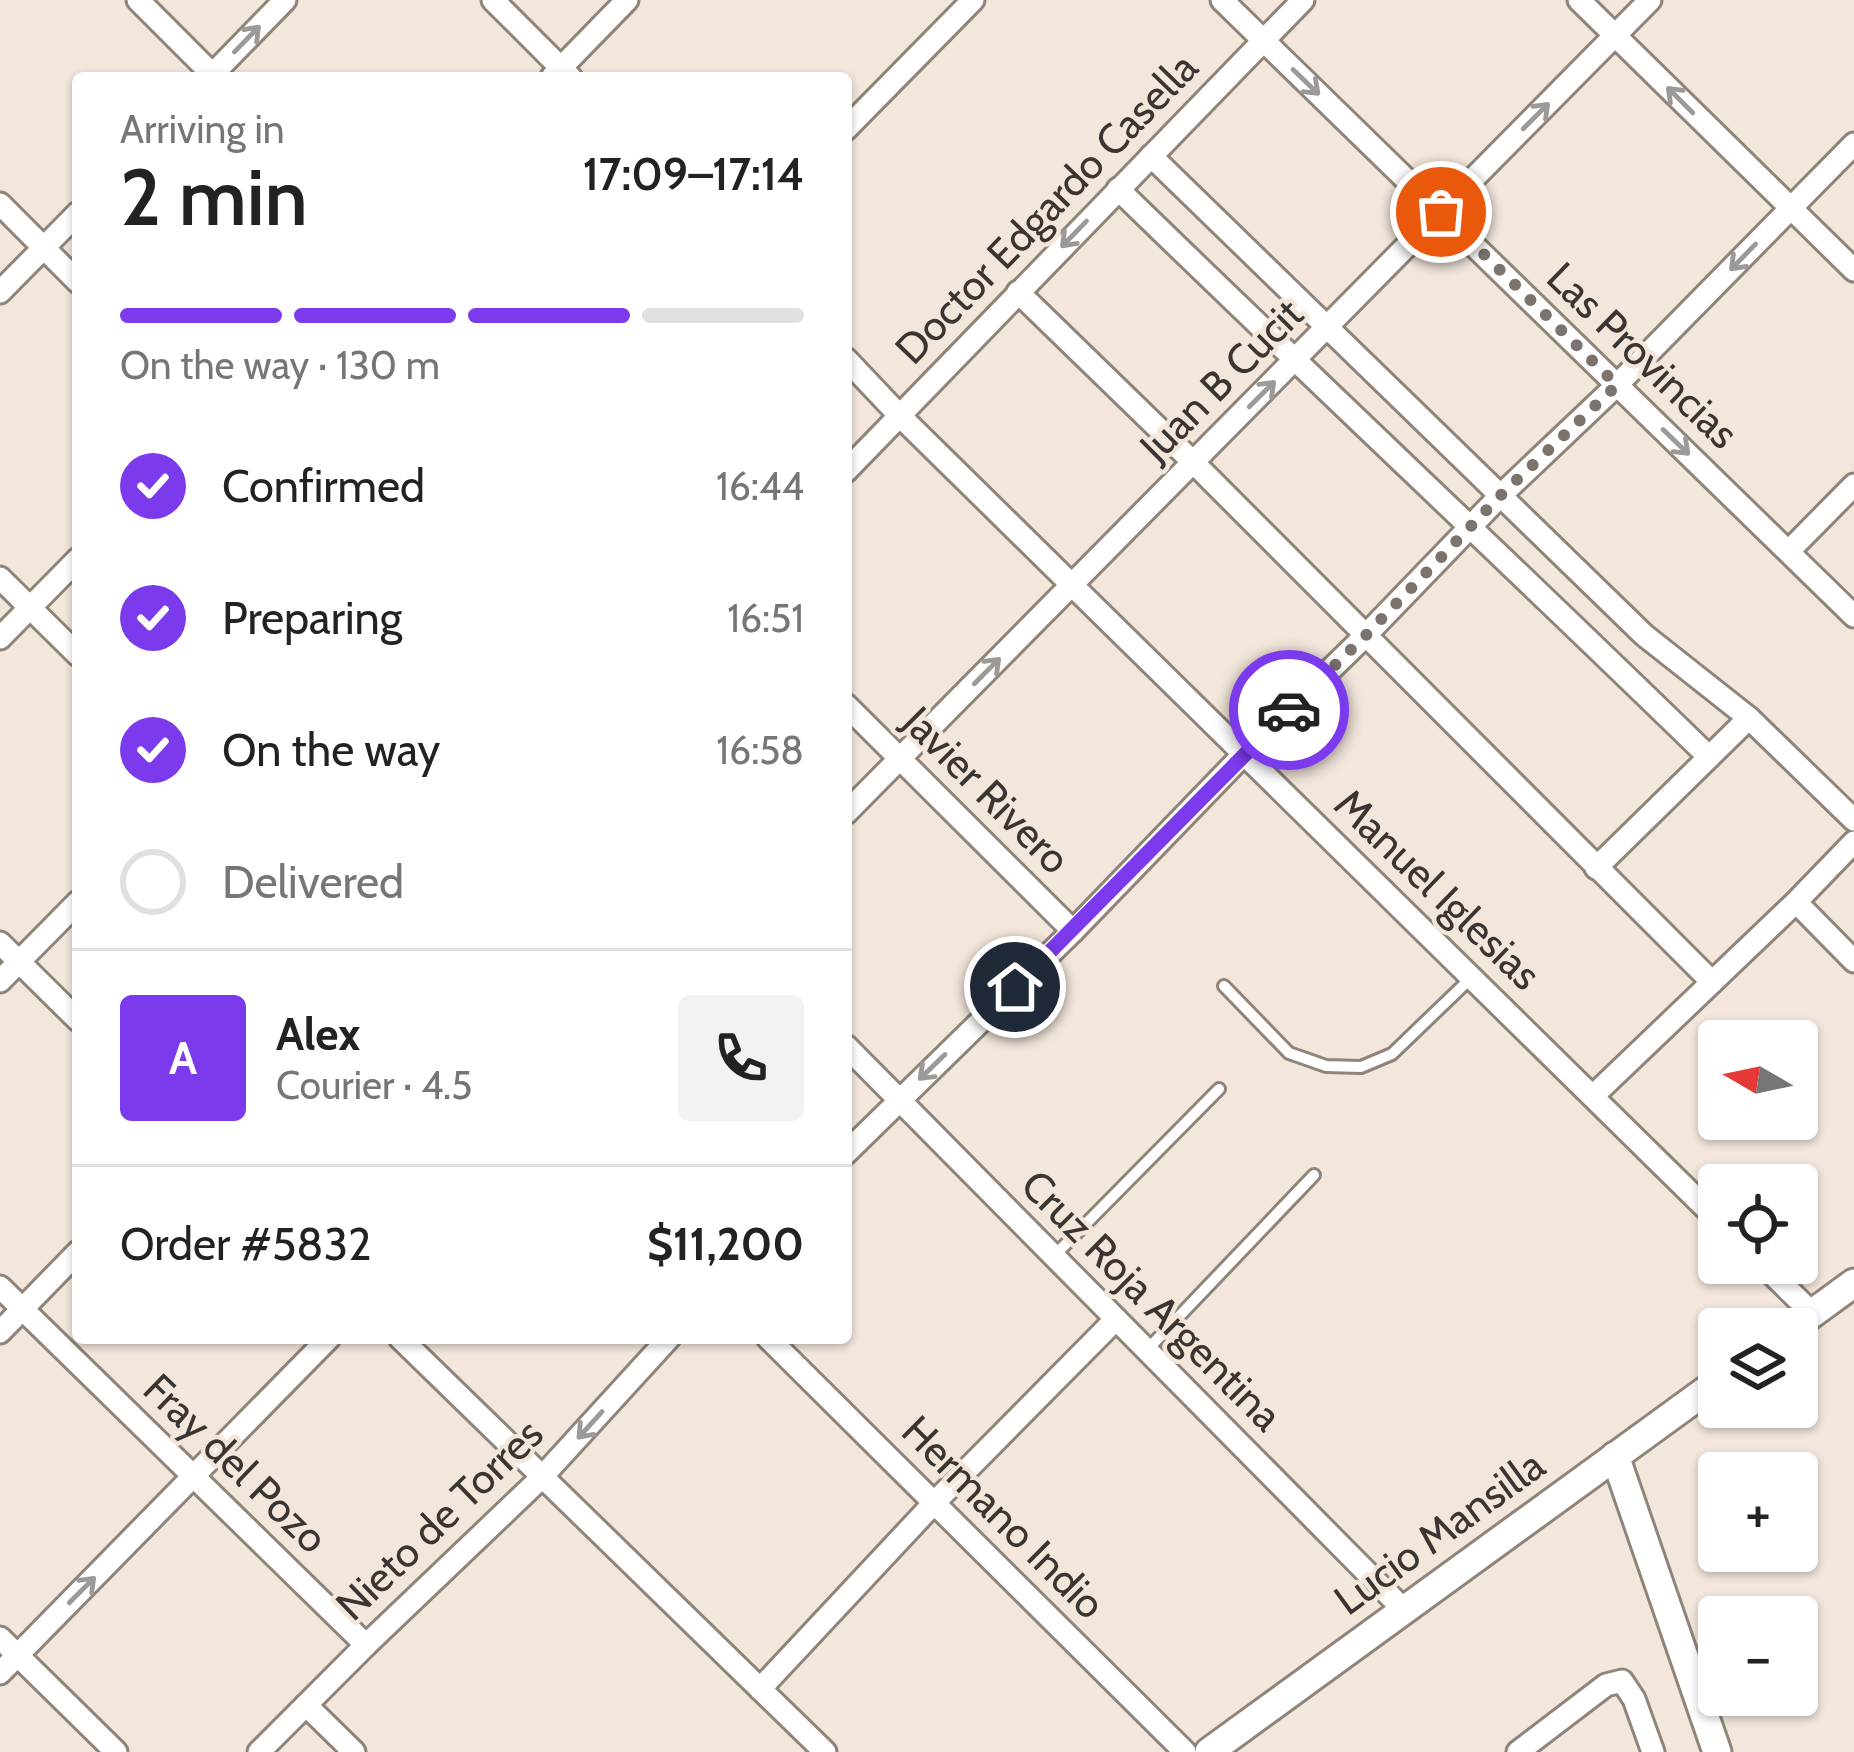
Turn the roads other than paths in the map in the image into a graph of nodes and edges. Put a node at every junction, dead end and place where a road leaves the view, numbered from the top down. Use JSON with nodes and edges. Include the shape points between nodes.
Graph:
{"nodes":[{"id":1,"x":138,"y":0,"type":"edge"},
{"id":2,"x":285,"y":0,"type":"edge"},
{"id":3,"x":493,"y":0,"type":"edge"},
{"id":4,"x":627,"y":0,"type":"edge"},
{"id":5,"x":973,"y":0,"type":"edge"},
{"id":6,"x":1222,"y":0,"type":"edge"},
{"id":7,"x":1303,"y":0,"type":"edge"},
{"id":8,"x":1579,"y":0,"type":"edge"},
{"id":9,"x":1650,"y":0,"type":"edge"},
{"id":10,"x":1616,"y":35,"type":"junction"},
{"id":11,"x":1264,"y":40,"type":"junction"},
{"id":12,"x":208,"y":72,"type":"edge"},
{"id":13,"x":218,"y":72,"type":"edge"},
{"id":14,"x":558,"y":72,"type":"edge"},
{"id":15,"x":564,"y":72,"type":"edge"},
{"id":16,"x":852,"y":123,"type":"edge"},
{"id":17,"x":1854,"y":144,"type":"edge"},
{"id":18,"x":1151,"y":155,"type":"junction"},
{"id":19,"x":1118,"y":190,"type":"junction"},
{"id":20,"x":0,"y":204,"type":"edge"},
{"id":21,"x":1790,"y":209,"type":"junction"},
{"id":22,"x":1441,"y":212,"type":"junction"},
{"id":23,"x":72,"y":219,"type":"edge"},
{"id":24,"x":44,"y":248,"type":"junction"},
{"id":25,"x":1854,"y":270,"type":"edge"},
{"id":26,"x":72,"y":276,"type":"edge"},
{"id":27,"x":0,"y":292,"type":"edge"},
{"id":28,"x":1018,"y":292,"type":"junction"},
{"id":29,"x":1326,"y":328,"type":"junction"},
{"id":30,"x":1294,"y":361,"type":"junction"},
{"id":31,"x":852,"y":365,"type":"edge"},
{"id":32,"x":1617,"y":385,"type":"junction"},
{"id":33,"x":898,"y":415,"type":"junction"},
{"id":34,"x":1194,"y":463,"type":"junction"},
{"id":35,"x":852,"y":465,"type":"edge"},
{"id":36,"x":1854,"y":485,"type":"edge"},
{"id":37,"x":1501,"y":495,"type":"junction"},
{"id":38,"x":1472,"y":526,"type":"junction"},
{"id":39,"x":1789,"y":551,"type":"junction"},
{"id":40,"x":72,"y":565,"type":"edge"},
{"id":41,"x":0,"y":578,"type":"edge"},
{"id":42,"x":1073,"y":586,"type":"junction"},
{"id":43,"x":30,"y":608,"type":"junction"},
{"id":44,"x":1854,"y":616,"type":"edge"},
{"id":45,"x":1366,"y":635,"type":"junction"},
{"id":46,"x":0,"y":638,"type":"edge"},
{"id":47,"x":72,"y":649,"type":"edge"},
{"id":48,"x":852,"y":711,"type":"edge"},
{"id":49,"x":1749,"y":718,"type":"junction"},
{"id":50,"x":1244,"y":754,"type":"junction"},
{"id":51,"x":1709,"y":757,"type":"junction"},
{"id":52,"x":899,"y":759,"type":"junction"},
{"id":53,"x":852,"y":808,"type":"edge"},
{"id":54,"x":1854,"y":820,"type":"edge"},
{"id":55,"x":1854,"y":842,"type":"edge"},
{"id":56,"x":1596,"y":868,"type":"junction"},
{"id":57,"x":1796,"y":902,"type":"junction"},
{"id":58,"x":72,"y":908,"type":"edge"},
{"id":59,"x":1072,"y":931,"type":"junction"},
{"id":60,"x":0,"y":943,"type":"edge"},
{"id":61,"x":1854,"y":961,"type":"edge"},
{"id":62,"x":19,"y":962,"type":"junction"},
{"id":63,"x":1472,"y":977,"type":"junction"},
{"id":64,"x":0,"y":981,"type":"edge"},
{"id":65,"x":1712,"y":982,"type":"junction"},
{"id":66,"x":1224,"y":986,"type":"dead end"},
{"id":67,"x":72,"y":1014,"type":"edge"},
{"id":68,"x":852,"y":1052,"type":"edge"},
{"id":69,"x":1219,"y":1089,"type":"dead end"},
{"id":70,"x":1593,"y":1096,"type":"junction"},
{"id":71,"x":899,"y":1099,"type":"junction"},
{"id":72,"x":852,"y":1147,"type":"edge"},
{"id":73,"x":1314,"y":1175,"type":"dead end"},
{"id":74,"x":1698,"y":1200,"type":"edge"},
{"id":75,"x":1054,"y":1256,"type":"junction"},
{"id":76,"x":72,"y":1258,"type":"edge"},
{"id":77,"x":1854,"y":1283,"type":"edge"},
{"id":78,"x":0,"y":1287,"type":"edge"},
{"id":79,"x":22,"y":1309,"type":"junction"},
{"id":80,"x":1818,"y":1309,"type":"edge"},
{"id":81,"x":1116,"y":1319,"type":"junction"},
{"id":82,"x":0,"y":1332,"type":"edge"},
{"id":83,"x":322,"y":1344,"type":"edge"},
{"id":84,"x":406,"y":1344,"type":"edge"},
{"id":85,"x":664,"y":1344,"type":"edge"},
{"id":86,"x":773,"y":1344,"type":"edge"},
{"id":87,"x":1147,"y":1350,"type":"junction"},
{"id":88,"x":1698,"y":1396,"type":"edge"},
{"id":89,"x":1615,"y":1456,"type":"junction"},
{"id":90,"x":194,"y":1477,"type":"junction"},
{"id":91,"x":541,"y":1478,"type":"junction"},
{"id":92,"x":934,"y":1503,"type":"junction"},
{"id":93,"x":1403,"y":1609,"type":"junction"},
{"id":94,"x":0,"y":1638,"type":"edge"},
{"id":95,"x":366,"y":1645,"type":"junction"},
{"id":96,"x":17,"y":1655,"type":"junction"},
{"id":97,"x":0,"y":1673,"type":"edge"},
{"id":98,"x":760,"y":1689,"type":"junction"},
{"id":99,"x":306,"y":1705,"type":"junction"},
{"id":100,"x":1216,"y":1749,"type":"edge"},
{"id":101,"x":116,"y":1752,"type":"edge"},
{"id":102,"x":259,"y":1752,"type":"edge"},
{"id":103,"x":354,"y":1752,"type":"edge"},
{"id":104,"x":825,"y":1752,"type":"edge"},
{"id":105,"x":1185,"y":1752,"type":"edge"},
{"id":106,"x":1518,"y":1752,"type":"edge"},
{"id":107,"x":1653,"y":1752,"type":"edge"},
{"id":108,"x":1717,"y":1752,"type":"edge"}],
"edges":[{"from":1,"to":12,"type":"street"},
{"from":13,"to":2,"type":"street","one_way":true},
{"from":3,"to":14,"type":"street"},
{"from":4,"to":15,"type":"street"},
{"from":5,"to":16,"type":"street"},
{"from":6,"to":11,"type":"street","name":"Las Provincias"},
{"from":7,"to":11,"type":"street","name":"Doctor Edgardo Casella"},
{"from":8,"to":10,"type":"street"},
{"from":9,"to":10,"type":"street","name":"Juan B Cucit"},
{"from":21,"to":10,"type":"street","one_way":true},
{"from":22,"to":10,"type":"street","name":"Juan B Cucit","one_way":true},
{"from":11,"to":18,"type":"street","name":"Doctor Edgardo Casella"},
{"from":11,"to":22,"type":"street","name":"Las Provincias","one_way":true},
{"from":17,"to":21,"type":"street"},
{"from":18,"to":19,"type":"street","name":"Doctor Edgardo Casella"},
{"from":18,"to":29,"type":"street"},
{"from":19,"to":28,"type":"street","name":"Doctor Edgardo Casella","one_way":true},
{"from":19,"to":30,"type":"street"},
{"from":20,"to":24,"type":"street"},
{"from":21,"to":25,"type":"street"},
{"from":21,"to":32,"type":"street","one_way":true},
{"from":22,"to":29,"type":"street","name":"Juan B Cucit"},
{"from":22,"to":32,"type":"street","name":"Las Provincias"},
{"from":23,"to":24,"type":"street"},
{"from":24,"to":26,"type":"street"},
{"from":24,"to":27,"type":"street"},
{"from":28,"to":33,"type":"street","name":"Doctor Edgardo Casella"},
{"from":28,"to":34,"type":"street"},
{"from":29,"to":30,"type":"street","name":"Juan B Cucit"},
{"from":29,"to":37,"type":"street"},
{"from":34,"to":30,"type":"street","name":"Juan B Cucit","one_way":true},
{"from":30,"to":38,"type":"street"},
{"from":31,"to":33,"type":"street","name":"Manuel Iglesias"},
{"from":32,"to":37,"type":"street"},
{"from":32,"to":39,"type":"street","name":"Las Provincias","one_way":true},
{"from":33,"to":35,"type":"street","name":"Doctor Edgardo Casella"},
{"from":33,"to":42,"type":"street","name":"Manuel Iglesias"},
{"from":34,"to":42,"type":"street","name":"Juan B Cucit"},
{"from":34,"to":45,"type":"street"},
{"from":36,"to":39,"type":"street"},
{"from":37,"to":38,"type":"street"},
{"from":37,"to":49,"type":"street","via":[[1644,635]]},
{"from":38,"to":45,"type":"street"},
{"from":38,"to":51,"type":"street"},
{"from":39,"to":44,"type":"street","name":"Las Provincias"},
{"from":40,"to":43,"type":"street"},
{"from":41,"to":43,"type":"street"},
{"from":42,"to":50,"type":"street","name":"Manuel Iglesias"},
{"from":52,"to":42,"type":"street","name":"Juan B Cucit","one_way":true},
{"from":43,"to":46,"type":"street"},
{"from":43,"to":47,"type":"street"},
{"from":45,"to":50,"type":"street"},
{"from":45,"to":56,"type":"street"},
{"from":48,"to":52,"type":"street","name":"Javier Rivero"},
{"from":49,"to":51,"type":"street"},
{"from":49,"to":54,"type":"street"},
{"from":50,"to":59,"type":"street"},
{"from":50,"to":63,"type":"street","name":"Manuel Iglesias"},
{"from":51,"to":56,"type":"street"},
{"from":52,"to":53,"type":"street","name":"Juan B Cucit"},
{"from":52,"to":59,"type":"street","name":"Javier Rivero"},
{"from":55,"to":57,"type":"street"},
{"from":56,"to":65,"type":"street"},
{"from":57,"to":61,"type":"street"},
{"from":57,"to":65,"type":"street"},
{"from":58,"to":62,"type":"street"},
{"from":59,"to":71,"type":"street","one_way":true},
{"from":60,"to":62,"type":"street"},
{"from":62,"to":64,"type":"street"},
{"from":62,"to":67,"type":"street"},
{"from":63,"to":66,"type":"lane","via":[[1392,1054],[1361,1067],[1289,1053]]},
{"from":63,"to":70,"type":"street","name":"Manuel Iglesias"},
{"from":65,"to":70,"type":"street"},
{"from":68,"to":71,"type":"street","name":"Cruz Roja Argentina"},
{"from":69,"to":75,"type":"lane"},
{"from":70,"to":74,"type":"street","name":"Manuel Iglesias"},
{"from":71,"to":72,"type":"street"},
{"from":71,"to":75,"type":"street","name":"Cruz Roja Argentina"},
{"from":73,"to":87,"type":"lane"},
{"from":75,"to":81,"type":"street","name":"Cruz Roja Argentina"},
{"from":76,"to":79,"type":"street"},
{"from":77,"to":80,"type":"main road"},
{"from":78,"to":79,"type":"street","name":"Fray del Pozo"},
{"from":79,"to":82,"type":"street"},
{"from":79,"to":90,"type":"street","name":"Fray del Pozo"},
{"from":81,"to":87,"type":"street","name":"Cruz Roja Argentina"},
{"from":81,"to":92,"type":"street"},
{"from":83,"to":90,"type":"street"},
{"from":84,"to":91,"type":"street"},
{"from":85,"to":91,"type":"street","name":"Nieto de Torres","one_way":true},
{"from":86,"to":92,"type":"street","name":"Hermano Indio"},
{"from":87,"to":93,"type":"street","name":"Cruz Roja Argentina"},
{"from":88,"to":89,"type":"main road","name":"Lucio Mansilla"},
{"from":89,"to":93,"type":"main road","name":"Lucio Mansilla"},
{"from":89,"to":108,"type":"main road"},
{"from":90,"to":95,"type":"street","name":"Fray del Pozo"},
{"from":96,"to":90,"type":"street","one_way":true},
{"from":91,"to":95,"type":"street","name":"Nieto de Torres"},
{"from":91,"to":98,"type":"street"},
{"from":92,"to":98,"type":"street"},
{"from":92,"to":105,"type":"street","name":"Hermano Indio"},
{"from":93,"to":100,"type":"main road","name":"Lucio Mansilla"},
{"from":94,"to":96,"type":"street"},
{"from":95,"to":99,"type":"street","name":"Nieto de Torres"},
{"from":96,"to":97,"type":"street"},
{"from":96,"to":101,"type":"street"},
{"from":98,"to":104,"type":"street"},
{"from":99,"to":102,"type":"street","name":"Nieto de Torres"},
{"from":99,"to":103,"type":"street"},
{"from":106,"to":107,"type":"street","via":[[1622,1681]]}]}
